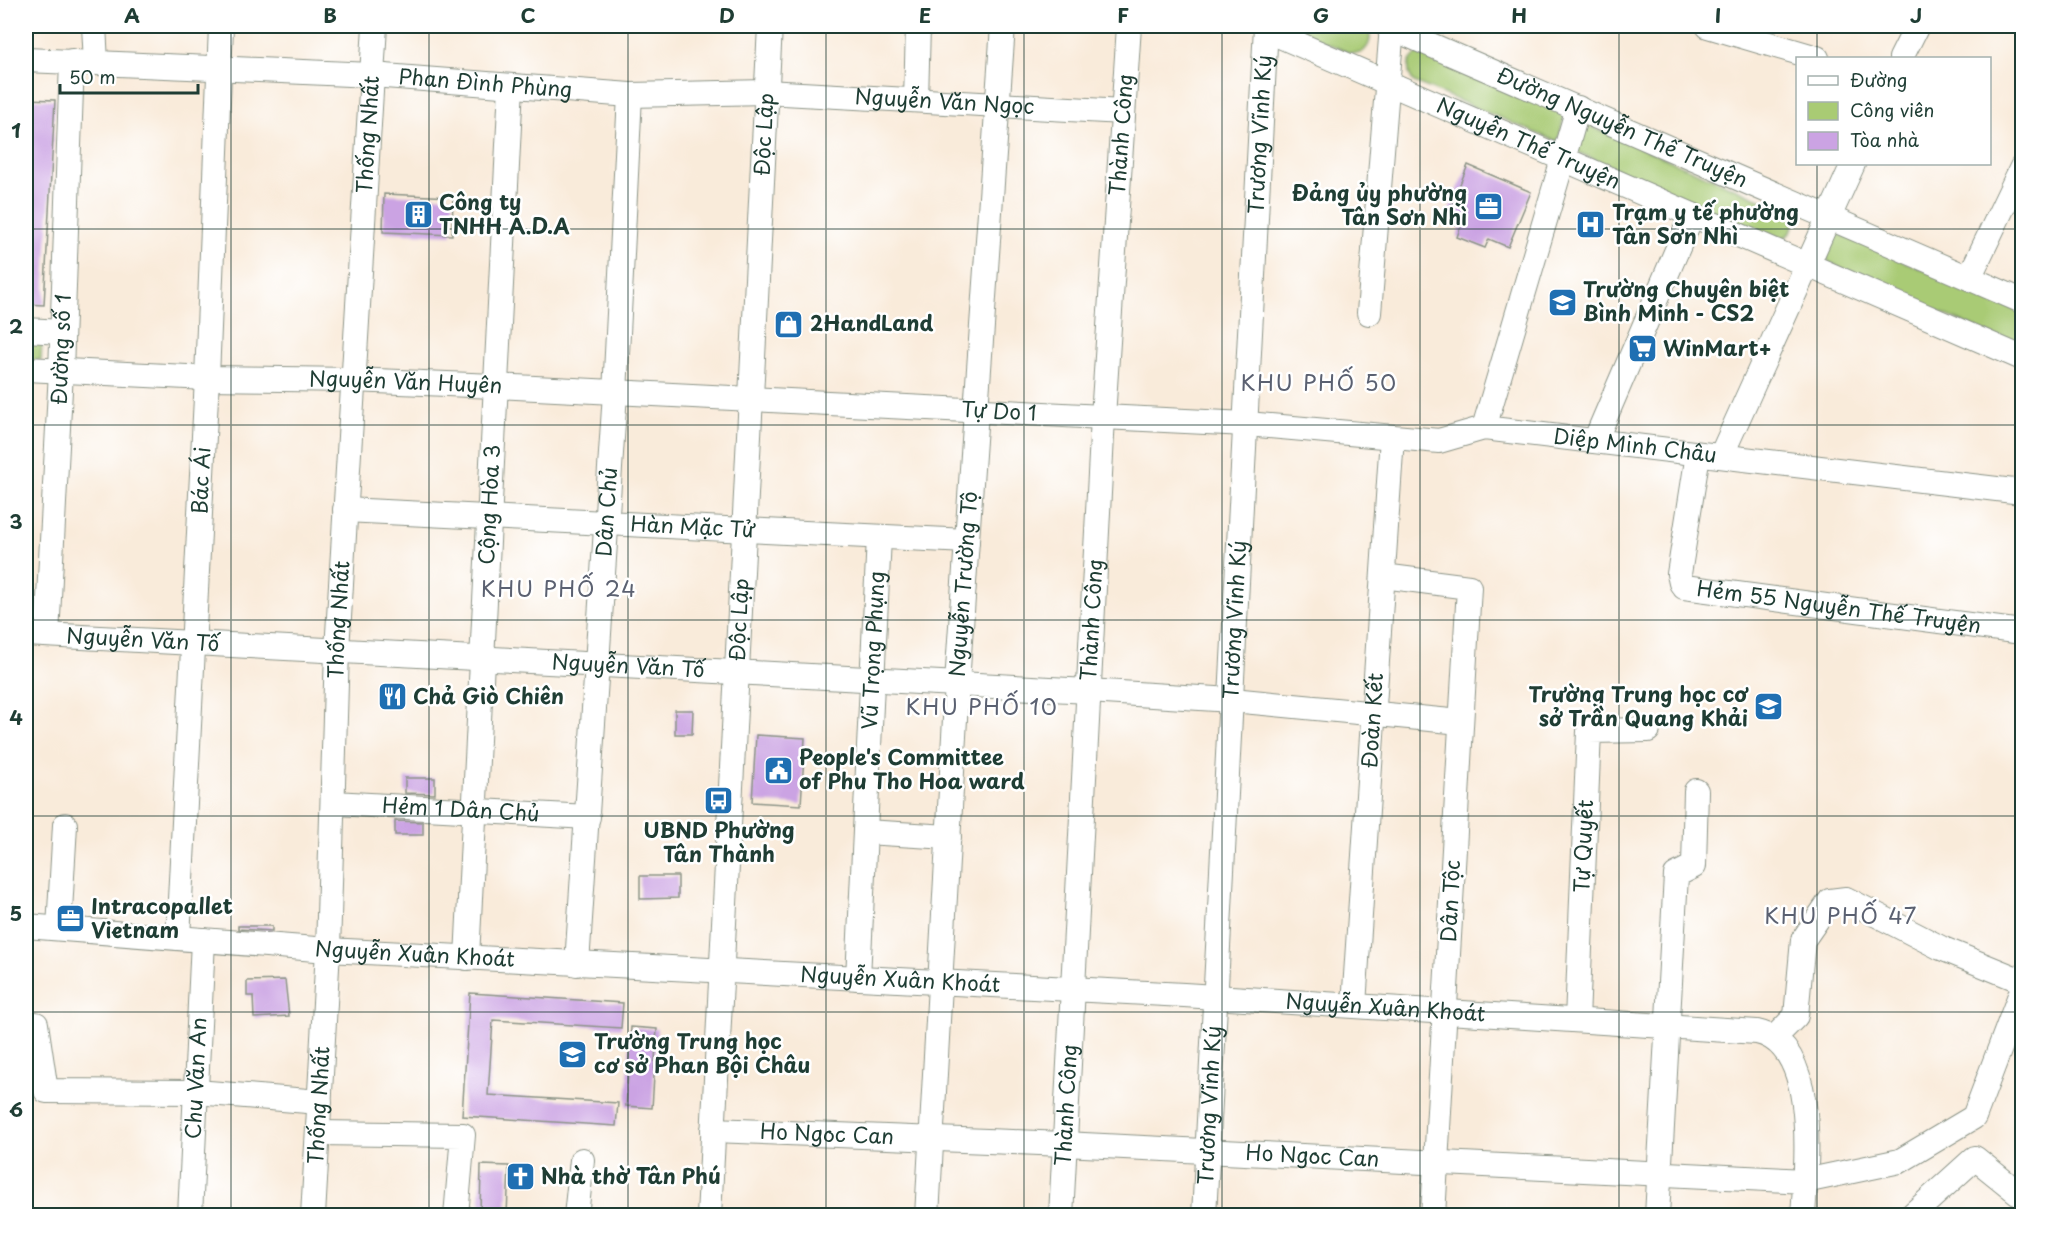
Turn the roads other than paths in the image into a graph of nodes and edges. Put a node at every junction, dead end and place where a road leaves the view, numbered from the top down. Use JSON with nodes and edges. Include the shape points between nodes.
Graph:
{"nodes":[{"id":1,"x":94,"y":26,"type":"edge"},
{"id":2,"x":221,"y":26,"type":"edge"},
{"id":3,"x":375,"y":26,"type":"edge"},
{"id":4,"x":770,"y":26,"type":"edge"},
{"id":5,"x":918,"y":26,"type":"edge"},
{"id":6,"x":1003,"y":26,"type":"edge"},
{"id":7,"x":1129,"y":26,"type":"edge"},
{"id":8,"x":1390,"y":26,"type":"edge"},
{"id":9,"x":1708,"y":26,"type":"edge"},
{"id":10,"x":1914,"y":26,"type":"edge"},
{"id":11,"x":1266,"y":28,"type":"edge"},
{"id":12,"x":1814,"y":57,"type":"edge"},
{"id":13,"x":1901,"y":57,"type":"edge"},
{"id":14,"x":26,"y":60,"type":"edge"},
{"id":15,"x":72,"y":61,"type":"junction"},
{"id":16,"x":96,"y":62,"type":"junction"},
{"id":17,"x":219,"y":68,"type":"junction"},
{"id":18,"x":372,"y":75,"type":"junction"},
{"id":19,"x":1387,"y":82,"type":"junction"},
{"id":20,"x":511,"y":86,"type":"junction"},
{"id":21,"x":766,"y":92,"type":"junction"},
{"id":22,"x":630,"y":95,"type":"junction"},
{"id":23,"x":916,"y":100,"type":"junction"},
{"id":24,"x":998,"y":105,"type":"junction"},
{"id":25,"x":1578,"y":108,"type":"junction"},
{"id":26,"x":1123,"y":112,"type":"junction"},
{"id":27,"x":1564,"y":159,"type":"junction"},
{"id":28,"x":1853,"y":165,"type":"edge"},
{"id":29,"x":2022,"y":166,"type":"edge"},
{"id":30,"x":1692,"y":215,"type":"junction"},
{"id":31,"x":1828,"y":217,"type":"junction"},
{"id":32,"x":1807,"y":264,"type":"junction"},
{"id":33,"x":1969,"y":278,"type":"junction"},
{"id":34,"x":2022,"y":301,"type":"edge"},
{"id":35,"x":1369,"y":313,"type":"dead end"},
{"id":36,"x":26,"y":330,"type":"edge"},
{"id":37,"x":62,"y":332,"type":"junction"},
{"id":38,"x":2022,"y":358,"type":"edge"},
{"id":39,"x":26,"y":369,"type":"edge"},
{"id":40,"x":61,"y":371,"type":"junction"},
{"id":41,"x":207,"y":378,"type":"junction"},
{"id":42,"x":353,"y":380,"type":"junction"},
{"id":43,"x":494,"y":386,"type":"junction"},
{"id":44,"x":615,"y":393,"type":"junction"},
{"id":45,"x":750,"y":399,"type":"junction"},
{"id":46,"x":976,"y":410,"type":"junction"},
{"id":47,"x":1103,"y":417,"type":"junction"},
{"id":48,"x":1247,"y":424,"type":"junction"},
{"id":49,"x":1484,"y":428,"type":"junction"},
{"id":50,"x":1392,"y":437,"type":"junction"},
{"id":51,"x":1595,"y":441,"type":"junction"},
{"id":52,"x":1709,"y":455,"type":"junction"},
{"id":53,"x":2022,"y":492,"type":"edge"},
{"id":54,"x":345,"y":510,"type":"junction"},
{"id":55,"x":490,"y":518,"type":"junction"},
{"id":56,"x":605,"y":524,"type":"junction"},
{"id":57,"x":744,"y":531,"type":"junction"},
{"id":58,"x":879,"y":537,"type":"junction"},
{"id":59,"x":967,"y":541,"type":"junction"},
{"id":60,"x":1383,"y":576,"type":"junction"},
{"id":61,"x":2022,"y":632,"type":"edge"},
{"id":62,"x":37,"y":635,"type":"edge"},
{"id":63,"x":193,"y":643,"type":"junction"},
{"id":64,"x":337,"y":650,"type":"junction"},
{"id":65,"x":482,"y":659,"type":"junction"},
{"id":66,"x":596,"y":665,"type":"junction"},
{"id":67,"x":736,"y":672,"type":"junction"},
{"id":68,"x":872,"y":679,"type":"junction"},
{"id":69,"x":957,"y":683,"type":"junction"},
{"id":70,"x":1088,"y":691,"type":"junction"},
{"id":71,"x":1232,"y":700,"type":"junction"},
{"id":72,"x":1374,"y":714,"type":"junction"},
{"id":73,"x":1461,"y":722,"type":"junction"},
{"id":74,"x":1648,"y":730,"type":"dead end"},
{"id":75,"x":1696,"y":791,"type":"dead end"},
{"id":76,"x":333,"y":803,"type":"junction"},
{"id":77,"x":476,"y":811,"type":"junction"},
{"id":78,"x":588,"y":817,"type":"junction"},
{"id":79,"x":65,"y":825,"type":"dead end"},
{"id":80,"x":865,"y":832,"type":"junction"},
{"id":81,"x":948,"y":837,"type":"junction"},
{"id":82,"x":26,"y":926,"type":"edge"},
{"id":83,"x":59,"y":928,"type":"junction"},
{"id":84,"x":178,"y":938,"type":"junction"},
{"id":85,"x":203,"y":940,"type":"junction"},
{"id":86,"x":328,"y":950,"type":"junction"},
{"id":87,"x":467,"y":958,"type":"junction"},
{"id":88,"x":577,"y":964,"type":"junction"},
{"id":89,"x":721,"y":971,"type":"junction"},
{"id":90,"x":858,"y":978,"type":"junction"},
{"id":91,"x":2022,"y":981,"type":"edge"},
{"id":92,"x":940,"y":982,"type":"junction"},
{"id":93,"x":1071,"y":989,"type":"junction"},
{"id":94,"x":2022,"y":990,"type":"edge"},
{"id":95,"x":1215,"y":996,"type":"junction"},
{"id":96,"x":1354,"y":1005,"type":"junction"},
{"id":97,"x":1444,"y":1011,"type":"junction"},
{"id":98,"x":1577,"y":1020,"type":"junction"},
{"id":99,"x":36,"y":1024,"type":"dead end"},
{"id":100,"x":1667,"y":1026,"type":"junction"},
{"id":101,"x":1774,"y":1038,"type":"junction"},
{"id":102,"x":195,"y":1092,"type":"junction"},
{"id":103,"x":320,"y":1102,"type":"junction"},
{"id":104,"x":713,"y":1130,"type":"junction"},
{"id":105,"x":318,"y":1133,"type":"junction"},
{"id":106,"x":932,"y":1138,"type":"junction"},
{"id":107,"x":1064,"y":1144,"type":"junction"},
{"id":108,"x":1207,"y":1152,"type":"junction"},
{"id":109,"x":582,"y":1160,"type":"dead end"},
{"id":110,"x":1436,"y":1163,"type":"junction"},
{"id":111,"x":1659,"y":1174,"type":"junction"},
{"id":112,"x":1805,"y":1181,"type":"junction"},
{"id":113,"x":2022,"y":1196,"type":"edge"},
{"id":114,"x":190,"y":1215,"type":"edge"},
{"id":115,"x":313,"y":1215,"type":"edge"},
{"id":116,"x":456,"y":1215,"type":"edge"},
{"id":117,"x":576,"y":1215,"type":"edge"},
{"id":118,"x":709,"y":1215,"type":"edge"},
{"id":119,"x":927,"y":1215,"type":"edge"},
{"id":120,"x":1060,"y":1215,"type":"edge"},
{"id":121,"x":1204,"y":1215,"type":"edge"},
{"id":122,"x":1433,"y":1215,"type":"edge"},
{"id":123,"x":1658,"y":1215,"type":"edge"},
{"id":124,"x":1803,"y":1215,"type":"edge"},
{"id":125,"x":1911,"y":1215,"type":"edge"}],
"edges":[{"from":1,"to":16,"type":"street"},
{"from":2,"to":17,"type":"street","name":"Bác Ái"},
{"from":3,"to":18,"type":"street","name":"Thống Nhất"},
{"from":4,"to":21,"type":"street","name":"Độc Lập"},
{"from":5,"to":23,"type":"street"},
{"from":6,"to":24,"type":"street","name":"Nguyễn Trường Tộ"},
{"from":7,"to":26,"type":"street","name":"Thành Công"},
{"from":8,"to":19,"type":"street"},
{"from":8,"to":25,"type":"street","name":"Đường Nguyễn Thế Truyện"},
{"from":9,"to":12,"type":"street"},
{"from":10,"to":13,"type":"street"},
{"from":11,"to":19,"type":"street","name":"Nguyễn Thế Truyện"},
{"from":11,"to":48,"type":"street","name":"Trương Vĩnh Ký"},
{"from":14,"to":15,"type":"street","name":"Phan Đình Phùng"},
{"from":15,"to":16,"type":"street","name":"Phan Đình Phùng"},
{"from":15,"to":37,"type":"street","name":"Đường số 1"},
{"from":16,"to":17,"type":"street","name":"Phan Đình Phùng"},
{"from":17,"to":18,"type":"street","name":"Phan Đình Phùng"},
{"from":17,"to":41,"type":"street","name":"Bác Ái"},
{"from":18,"to":20,"type":"street","name":"Phan Đình Phùng"},
{"from":18,"to":42,"type":"street","name":"Thống Nhất"},
{"from":19,"to":27,"type":"street","name":"Nguyễn Thế Truyện"},
{"from":19,"to":35,"type":"street"},
{"from":20,"to":22,"type":"street","name":"Phan Đình Phùng"},
{"from":20,"to":43,"type":"street","name":"Cộng Hòa 3"},
{"from":21,"to":22,"type":"street","name":"Phan Đình Phùng"},
{"from":21,"to":23,"type":"street","name":"Nguyễn Văn Ngọc"},
{"from":21,"to":45,"type":"street","name":"Độc Lập"},
{"from":22,"to":44,"type":"street","name":"Dân Chủ"},
{"from":23,"to":24,"type":"street","name":"Nguyễn Văn Ngọc"},
{"from":24,"to":26,"type":"street","name":"Nguyễn Văn Ngọc"},
{"from":24,"to":46,"type":"street","name":"Nguyễn Trường Tộ"},
{"from":25,"to":27,"type":"street"},
{"from":25,"to":31,"type":"street","name":"Đường Nguyễn Thế Truyện"},
{"from":26,"to":47,"type":"street","name":"Thành Công"},
{"from":27,"to":30,"type":"street","name":"Nguyễn Thế Truyện"},
{"from":27,"to":49,"type":"street"},
{"from":28,"to":31,"type":"street"},
{"from":29,"to":33,"type":"street"},
{"from":30,"to":32,"type":"street","name":"Nguyễn Thế Truyện"},
{"from":30,"to":51,"type":"street"},
{"from":31,"to":32,"type":"street"},
{"from":31,"to":33,"type":"street","name":"Đường Nguyễn Thế Truyện"},
{"from":32,"to":38,"type":"street","name":"Nguyễn Thế Truyện"},
{"from":32,"to":52,"type":"street"},
{"from":33,"to":34,"type":"street","name":"Đường Nguyễn Thế Truyện"},
{"from":36,"to":37,"type":"street"},
{"from":37,"to":40,"type":"street","name":"Đường số 1"},
{"from":39,"to":40,"type":"street","name":"Nguyễn Văn Huyên"},
{"from":40,"to":41,"type":"street","name":"Nguyễn Văn Huyên"},
{"from":40,"to":62,"type":"street","name":"Đường số 1"},
{"from":41,"to":42,"type":"street","name":"Nguyễn Văn Huyên"},
{"from":41,"to":63,"type":"street","name":"Bác Ái"},
{"from":42,"to":43,"type":"street","name":"Nguyễn Văn Huyên"},
{"from":42,"to":54,"type":"street","name":"Thống Nhất"},
{"from":43,"to":44,"type":"street","name":"Nguyễn Văn Huyên"},
{"from":43,"to":55,"type":"street","name":"Cộng Hòa 3"},
{"from":44,"to":45,"type":"street","name":"Nguyễn Văn Huyên"},
{"from":44,"to":56,"type":"street","name":"Dân Chủ"},
{"from":45,"to":46,"type":"street","name":"Tự Do 1"},
{"from":45,"to":57,"type":"street","name":"Độc Lập"},
{"from":46,"to":47,"type":"street","name":"Tự Do 1"},
{"from":46,"to":59,"type":"street","name":"Nguyễn Trường Tộ"},
{"from":47,"to":48,"type":"street","name":"Tự Do 1"},
{"from":47,"to":70,"type":"street","name":"Thành Công"},
{"from":48,"to":50,"type":"street","name":"Diệp Minh Châu"},
{"from":48,"to":71,"type":"street","name":"Trương Vĩnh Ký"},
{"from":49,"to":50,"type":"street","name":"Diệp Minh Châu","via":[[1439,441]]},
{"from":49,"to":51,"type":"street","name":"Diệp Minh Châu"},
{"from":50,"to":60,"type":"street","name":"Đoàn Kết"},
{"from":51,"to":52,"type":"street","name":"Diệp Minh Châu"},
{"from":52,"to":53,"type":"street","name":"Diệp Minh Châu"},
{"from":52,"to":61,"type":"street","name":"Hẻm 55 Nguyễn Thế Truyện","via":[[1679,574],[1684,587]]},
{"from":54,"to":55,"type":"street","name":"Hàn Mặc Tử"},
{"from":54,"to":64,"type":"street","name":"Thống Nhất"},
{"from":55,"to":56,"type":"street","name":"Hàn Mặc Tử"},
{"from":55,"to":65,"type":"street","name":"Cộng Hòa 3"},
{"from":56,"to":57,"type":"street","name":"Hàn Mặc Tử"},
{"from":56,"to":66,"type":"street","name":"Dân Chủ"},
{"from":57,"to":58,"type":"street","name":"Hàn Mặc Tử"},
{"from":57,"to":67,"type":"street","name":"Độc Lập"},
{"from":58,"to":59,"type":"street","name":"Hàn Mặc Tử"},
{"from":58,"to":68,"type":"street","name":"Vũ Trọng Phụng"},
{"from":59,"to":69,"type":"street","name":"Nguyễn Trường Tộ"},
{"from":60,"to":72,"type":"street","name":"Đoàn Kết"},
{"from":60,"to":73,"type":"street","name":"Dân Tộc","via":[[1468,587]]},
{"from":62,"to":63,"type":"street","name":"Nguyễn Văn Tố"},
{"from":63,"to":64,"type":"street","name":"Nguyễn Văn Tố"},
{"from":63,"to":84,"type":"street","name":"Bác Ái"},
{"from":64,"to":65,"type":"street","name":"Nguyễn Văn Tố"},
{"from":64,"to":76,"type":"street","name":"Thống Nhất"},
{"from":65,"to":66,"type":"street","name":"Nguyễn Văn Tố"},
{"from":65,"to":77,"type":"street","name":"Cộng Hòa 3"},
{"from":66,"to":67,"type":"street","name":"Nguyễn Văn Tố"},
{"from":66,"to":78,"type":"street","name":"Dân Chủ"},
{"from":67,"to":68,"type":"street","name":"Nguyễn Văn Tố"},
{"from":67,"to":89,"type":"street","name":"Độc Lập"},
{"from":68,"to":69,"type":"street","name":"Nguyễn Văn Tố"},
{"from":68,"to":80,"type":"street","name":"Vũ Trọng Phụng"},
{"from":69,"to":70,"type":"street","name":"Nguyễn Văn Tố"},
{"from":69,"to":81,"type":"street","name":"Nguyễn Trường Tộ"},
{"from":70,"to":71,"type":"street","name":"Nguyễn Văn Tố"},
{"from":70,"to":93,"type":"street","name":"Thành Công"},
{"from":71,"to":72,"type":"street","name":"Nguyễn Văn Tố"},
{"from":71,"to":95,"type":"street","name":"Trương Vĩnh Ký"},
{"from":72,"to":73,"type":"street","name":"Nguyễn Văn Tố"},
{"from":72,"to":96,"type":"street","name":"Đoàn Kết"},
{"from":73,"to":97,"type":"street","name":"Dân Tộc"},
{"from":74,"to":98,"type":"street","name":"Tự Quyết","via":[[1589,731]]},
{"from":75,"to":100,"type":"street","via":[[1694,866],[1676,875]]},
{"from":76,"to":77,"type":"street","name":"Hẻm 1 Dân Chủ"},
{"from":76,"to":86,"type":"street","name":"Thống Nhất"},
{"from":77,"to":78,"type":"street","name":"Hẻm 1 Dân Chủ"},
{"from":77,"to":87,"type":"street","name":"Cộng Hòa 3"},
{"from":78,"to":88,"type":"street","name":"Dân Chủ"},
{"from":79,"to":83,"type":"street"},
{"from":80,"to":81,"type":"street"},
{"from":80,"to":90,"type":"street","name":"Vũ Trọng Phụng"},
{"from":81,"to":92,"type":"street","name":"Nguyễn Trường Tộ"},
{"from":82,"to":83,"type":"street","name":"Nguyễn Xuân Khoát"},
{"from":83,"to":84,"type":"street","name":"Nguyễn Xuân Khoát"},
{"from":84,"to":85,"type":"street","name":"Nguyễn Xuân Khoát"},
{"from":85,"to":86,"type":"street","name":"Nguyễn Xuân Khoát"},
{"from":85,"to":102,"type":"street","name":"Chu Văn An"},
{"from":86,"to":87,"type":"street","name":"Nguyễn Xuân Khoát"},
{"from":86,"to":103,"type":"street","name":"Thống Nhất"},
{"from":87,"to":88,"type":"street","name":"Nguyễn Xuân Khoát"},
{"from":88,"to":89,"type":"street","name":"Nguyễn Xuân Khoát"},
{"from":89,"to":90,"type":"street","name":"Nguyễn Xuân Khoát"},
{"from":89,"to":104,"type":"street","name":"Độc Lập"},
{"from":90,"to":92,"type":"street","name":"Nguyễn Xuân Khoát"},
{"from":91,"to":101,"type":"street","via":[[1941,948],[1846,899],[1835,899],[1803,940],[1797,1012]]},
{"from":92,"to":93,"type":"street","name":"Nguyễn Xuân Khoát"},
{"from":92,"to":106,"type":"street","name":"Nguyễn Trường Tộ"},
{"from":93,"to":95,"type":"street","name":"Nguyễn Xuân Khoát"},
{"from":93,"to":107,"type":"street","name":"Thành Công"},
{"from":94,"to":112,"type":"street","name":"Ho Ngoc Can","via":[[1974,1117],[1900,1161]]},
{"from":95,"to":96,"type":"street","name":"Nguyễn Xuân Khoát"},
{"from":95,"to":108,"type":"street","name":"Trương Vĩnh Ký"},
{"from":96,"to":97,"type":"street","name":"Nguyễn Xuân Khoát"},
{"from":97,"to":98,"type":"street","name":"Nguyễn Xuân Khoát"},
{"from":97,"to":110,"type":"street","name":"Dân Tộc"},
{"from":98,"to":100,"type":"street","name":"Nguyễn Xuân Khoát"},
{"from":99,"to":102,"type":"street","via":[[46,1091]]},
{"from":100,"to":101,"type":"street","name":"Nguyễn Xuân Khoát","via":[[1757,1032]]},
{"from":100,"to":111,"type":"street"},
{"from":101,"to":112,"type":"street","via":[[1789,1056],[1801,1090]]},
{"from":102,"to":103,"type":"street"},
{"from":102,"to":114,"type":"street","name":"Chu Văn An"},
{"from":103,"to":105,"type":"street","name":"Thống Nhất"},
{"from":104,"to":106,"type":"street","name":"Ho Ngoc Can"},
{"from":104,"to":118,"type":"street","name":"Độc Lập"},
{"from":105,"to":115,"type":"street","name":"Thống Nhất"},
{"from":105,"to":116,"type":"street","via":[[463,1135]]},
{"from":106,"to":107,"type":"street","name":"Ho Ngoc Can"},
{"from":106,"to":119,"type":"street","name":"Nguyễn Trường Tộ"},
{"from":107,"to":108,"type":"street","name":"Ho Ngoc Can"},
{"from":107,"to":120,"type":"street","name":"Thành Công"},
{"from":108,"to":110,"type":"street","name":"Ho Ngoc Can"},
{"from":108,"to":121,"type":"street","name":"Trương Vĩnh Ký"},
{"from":109,"to":117,"type":"street"},
{"from":110,"to":111,"type":"street","name":"Ho Ngoc Can"},
{"from":110,"to":122,"type":"street","name":"Dân Tộc"},
{"from":111,"to":112,"type":"street","name":"Ho Ngoc Can"},
{"from":111,"to":123,"type":"street"},
{"from":112,"to":124,"type":"street"},
{"from":113,"to":125,"type":"street","via":[[1975,1158]]}]}
